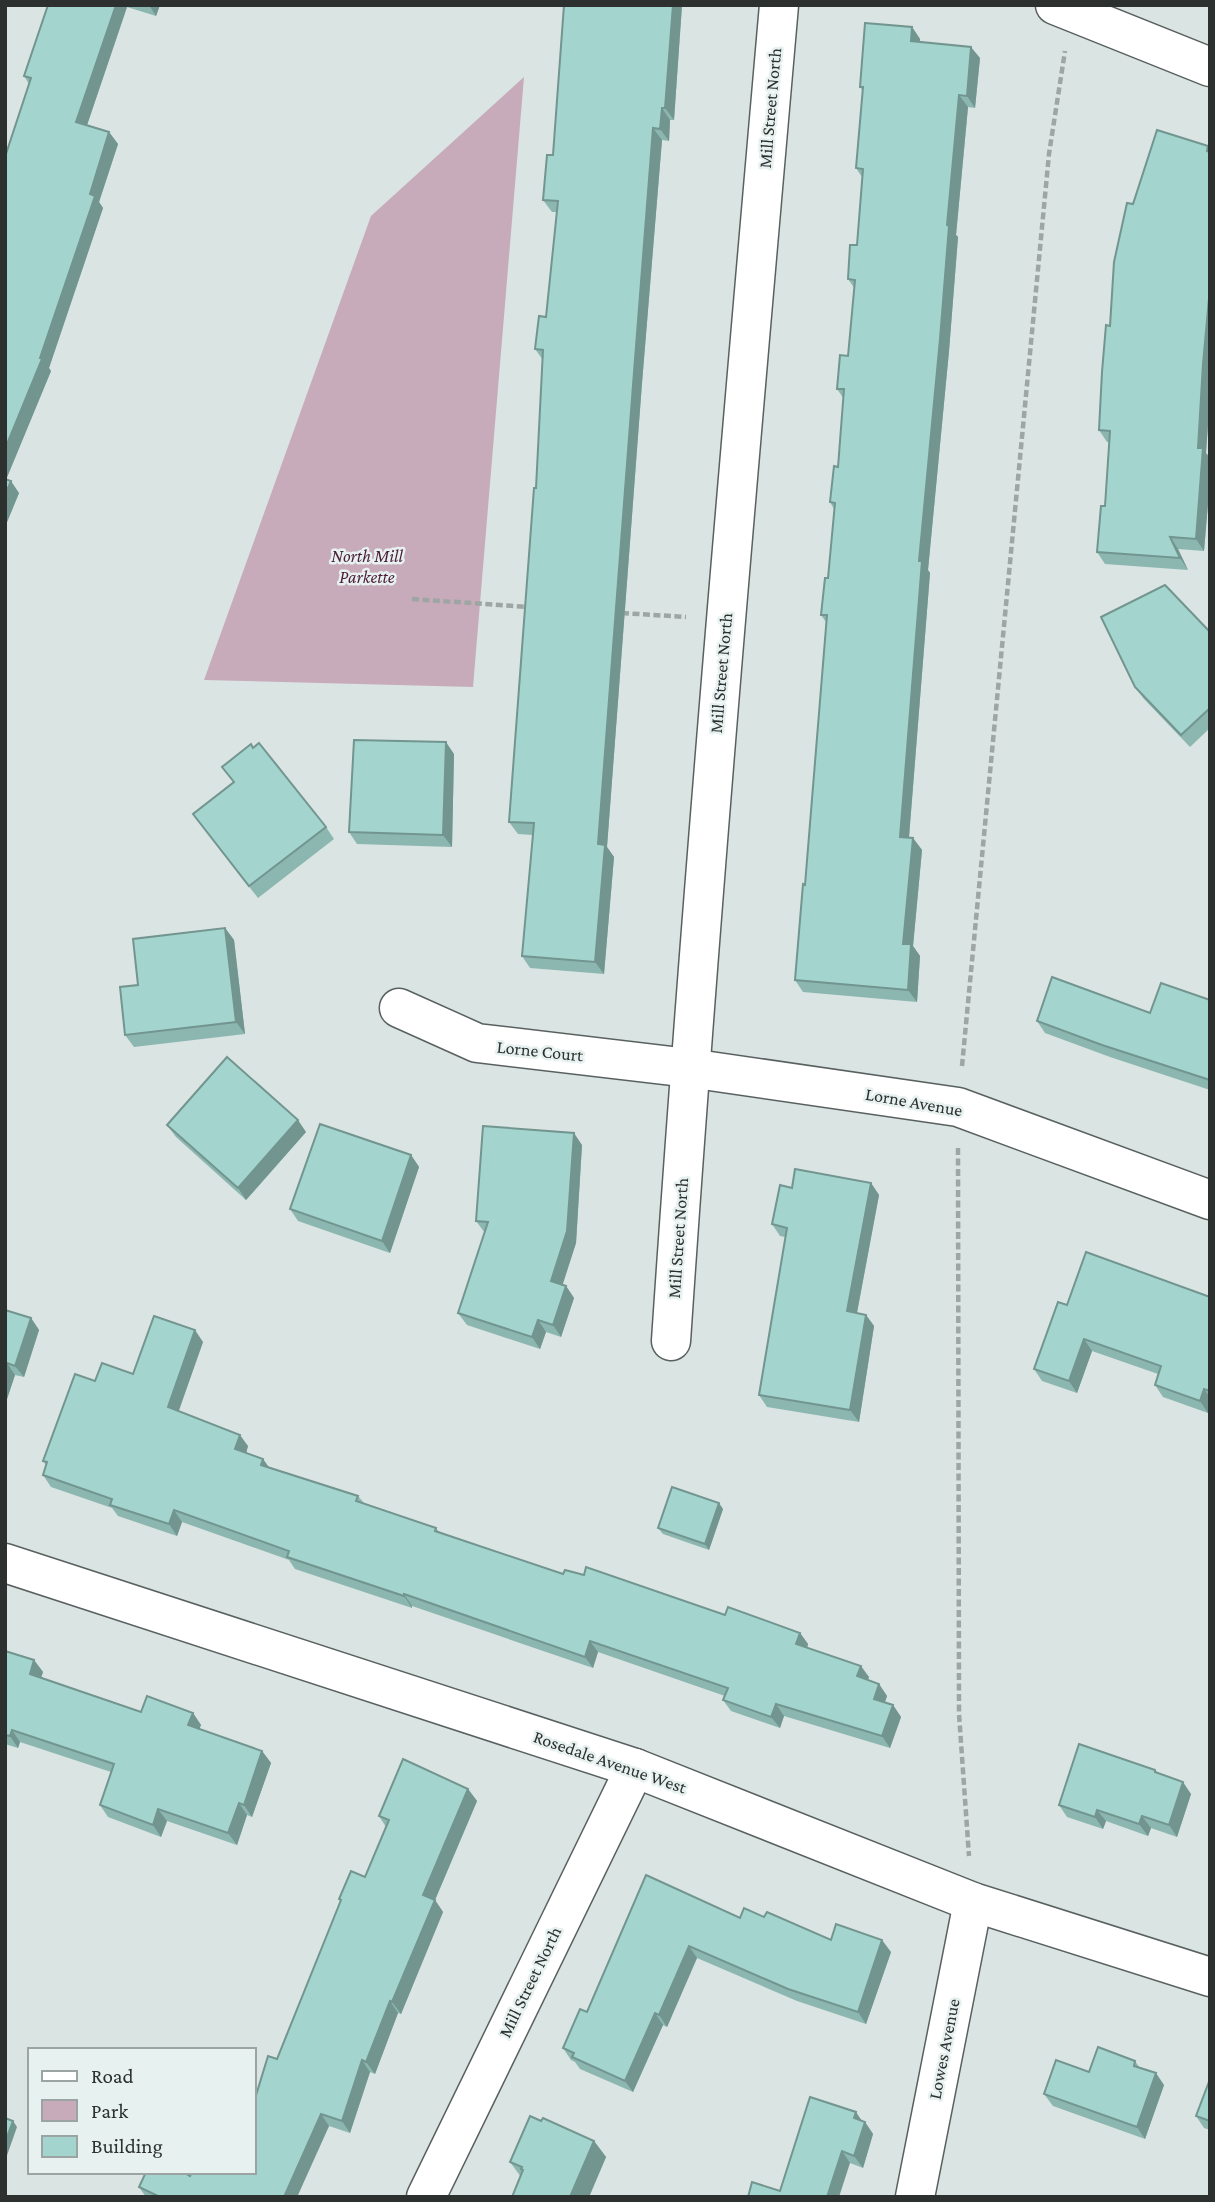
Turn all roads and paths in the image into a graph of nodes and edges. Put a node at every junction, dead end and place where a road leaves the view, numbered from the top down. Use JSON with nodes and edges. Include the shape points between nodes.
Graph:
{"nodes":[{"id":1,"x":779,"y":5,"type":"edge"},
{"id":2,"x":1063,"y":9,"type":"edge"},
{"id":3,"x":1210,"y":67,"type":"edge"},
{"id":4,"x":412,"y":599,"type":"dead end"},
{"id":5,"x":535,"y":607,"type":"edge"},
{"id":6,"x":617,"y":612,"type":"edge"},
{"id":7,"x":726,"y":620,"type":"junction"},
{"id":8,"x":398,"y":1008,"type":"dead end"},
{"id":9,"x":689,"y":1068,"type":"junction"},
{"id":10,"x":961,"y":1069,"type":"dead end"},
{"id":11,"x":958,"y":1143,"type":"dead end"},
{"id":12,"x":1210,"y":1200,"type":"edge"},
{"id":13,"x":671,"y":1341,"type":"dead end"},
{"id":14,"x":5,"y":1563,"type":"edge"},
{"id":15,"x":635,"y":1768,"type":"junction"},
{"id":16,"x":973,"y":1902,"type":"junction"},
{"id":17,"x":1210,"y":1977,"type":"edge"},
{"id":18,"x":426,"y":2197,"type":"edge"},
{"id":19,"x":915,"y":2197,"type":"edge"}],
"edges":[{"from":1,"to":7,"type":"street","name":"Mill Street North"},
{"from":2,"to":3,"type":"street"},
{"from":2,"to":10,"type":"path"},
{"from":4,"to":5,"type":"path"},
{"from":6,"to":7,"type":"path"},
{"from":7,"to":9,"type":"street","name":"Mill Street North"},
{"from":8,"to":9,"type":"street","name":"Lorne Court","via":[[477,1043]]},
{"from":9,"to":12,"type":"street","name":"Lorne Avenue","via":[[958,1107]]},
{"from":9,"to":13,"type":"street","name":"Mill Street North"},
{"from":11,"to":16,"type":"path","via":[[958,1714]]},
{"from":14,"to":15,"type":"street","name":"Rosedale Avenue West"},
{"from":15,"to":16,"type":"street","name":"Rosedale Avenue West"},
{"from":15,"to":18,"type":"street","name":"Mill Street North"},
{"from":16,"to":17,"type":"street","name":"Rosedale Avenue West"},
{"from":16,"to":19,"type":"street","name":"Lowes Avenue"}]}
